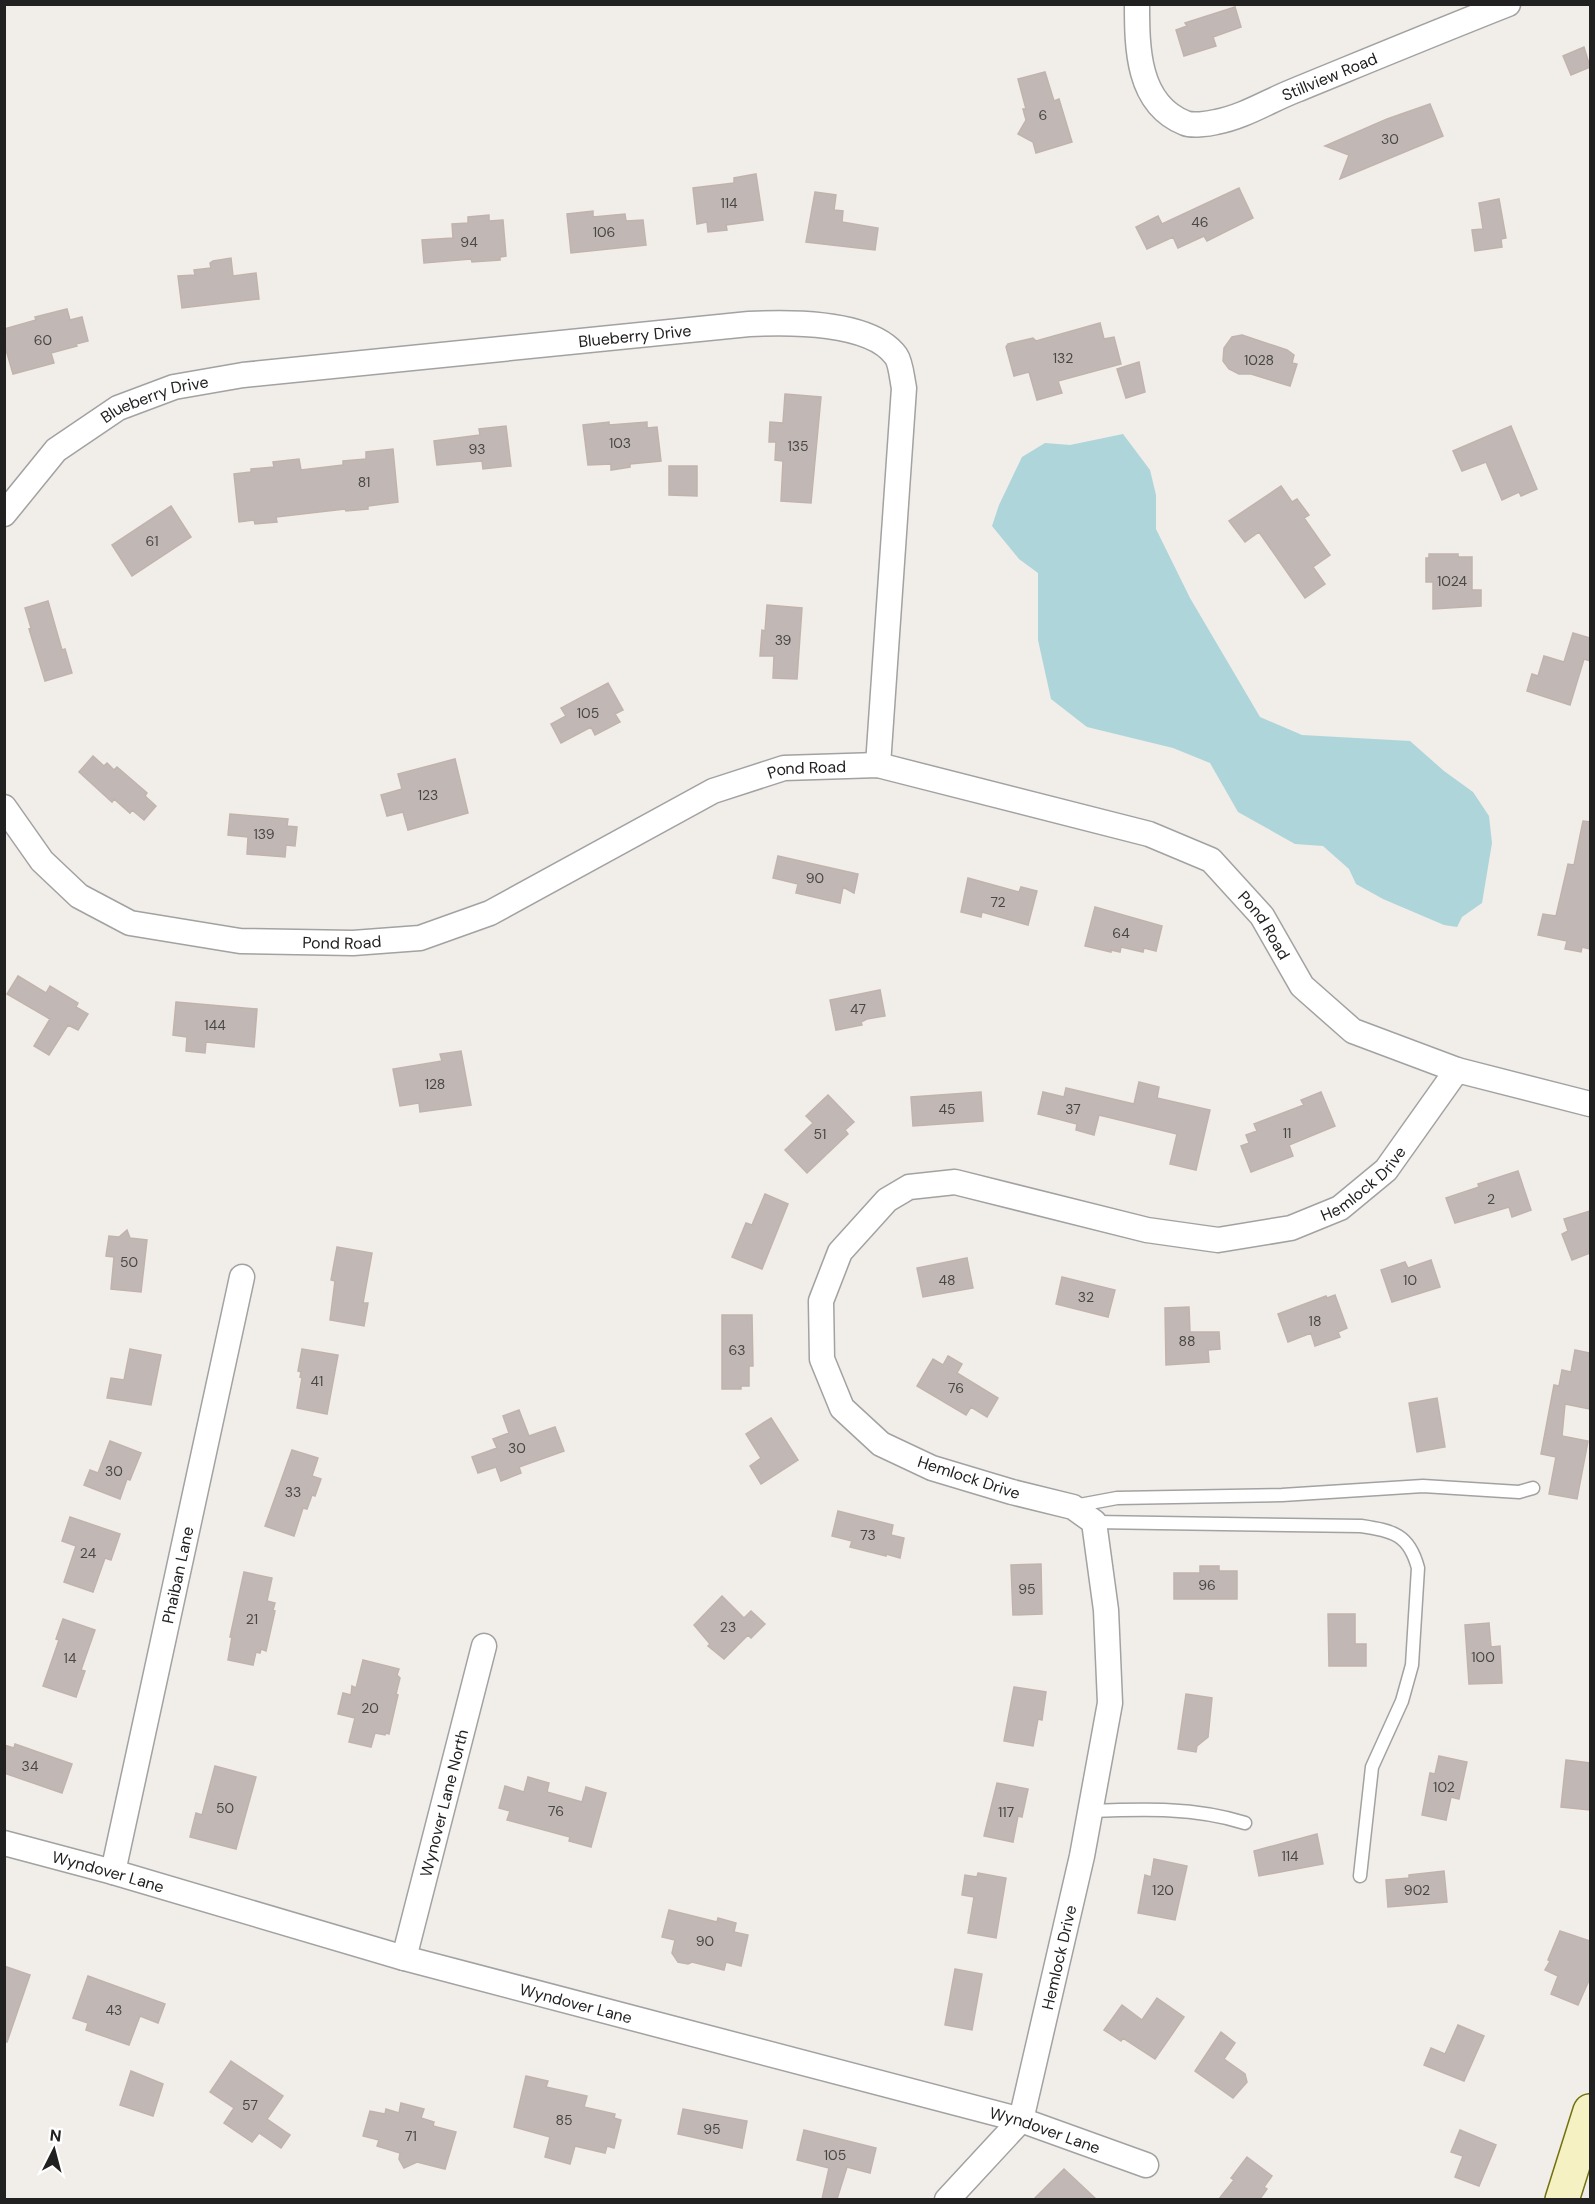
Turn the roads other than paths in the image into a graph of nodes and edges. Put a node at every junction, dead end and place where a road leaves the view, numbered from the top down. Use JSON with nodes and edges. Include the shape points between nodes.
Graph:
{"nodes":[{"id":1,"x":1137,"y":4,"type":"edge"},
{"id":2,"x":1508,"y":4,"type":"edge"},
{"id":3,"x":4,"y":514,"type":"edge"},
{"id":4,"x":878,"y":765,"type":"junction"},
{"id":5,"x":4,"y":807,"type":"edge"},
{"id":6,"x":1457,"y":1070,"type":"junction"},
{"id":7,"x":1590,"y":1104,"type":"edge"},
{"id":8,"x":242,"y":1277,"type":"dead end"},
{"id":9,"x":1533,"y":1488,"type":"dead end"},
{"id":10,"x":1073,"y":1507,"type":"junction"},
{"id":11,"x":1094,"y":1522,"type":"junction"},
{"id":12,"x":484,"y":1646,"type":"dead end"},
{"id":13,"x":1090,"y":1811,"type":"junction"},
{"id":14,"x":1245,"y":1823,"type":"dead end"},
{"id":15,"x":4,"y":1843,"type":"edge"},
{"id":16,"x":113,"y":1872,"type":"junction"},
{"id":17,"x":1360,"y":1876,"type":"dead end"},
{"id":18,"x":404,"y":1958,"type":"junction"},
{"id":19,"x":1590,"y":2111,"type":"edge"},
{"id":20,"x":1021,"y":2120,"type":"junction"},
{"id":21,"x":1146,"y":2166,"type":"dead end"},
{"id":22,"x":946,"y":2199,"type":"edge"},
{"id":23,"x":1562,"y":2199,"type":"edge"}],
"edges":[{"from":1,"to":2,"type":"street","name":"Stillview Road","via":[[1137,39],[1144,77],[1154,101],[1187,124],[1217,122],[1246,112]]},
{"from":3,"to":4,"type":"street","name":"Blueberry Drive","via":[[56,450],[118,408],[174,387],[243,375],[749,324],[790,322],[873,337],[897,357],[903,388]]},
{"from":4,"to":5,"type":"street","name":"Pond Road","via":[[784,768],[713,790],[490,913],[420,938],[352,943],[240,941],[130,923],[79,896],[42,861]]},
{"from":4,"to":6,"type":"street","name":"Pond Road","via":[[1149,834],[1211,860],[1262,916],[1302,986],[1353,1031]]},
{"from":6,"to":7,"type":"street","name":"Pond Road"},
{"from":6,"to":10,"type":"street","name":"Hemlock Drive","via":[[1386,1170],[1340,1208],[1291,1228],[1218,1240],[1147,1230],[955,1182],[909,1188],[887,1200],[840,1252],[820,1301],[822,1359],[842,1408],[881,1444],[932,1468]]},
{"from":8,"to":16,"type":"street","name":"Phaiban Lane"},
{"from":9,"to":10,"type":"lane","via":[[1519,1492],[1423,1486],[1282,1495],[1156,1496],[1101,1500]]},
{"from":10,"to":11,"type":"street","name":"Hemlock Drive"},
{"from":11,"to":13,"type":"street","name":"Hemlock Drive","via":[[1106,1610],[1110,1703]]},
{"from":11,"to":17,"type":"lane","via":[[1361,1526],[1386,1530],[1405,1539],[1418,1568],[1412,1665],[1402,1701],[1372,1767]]},
{"from":12,"to":18,"type":"street","name":"Wynover Lane North"},
{"from":13,"to":14,"type":"lane","via":[[1180,1811],[1221,1815]]},
{"from":13,"to":20,"type":"street","name":"Hemlock Drive"},
{"from":15,"to":16,"type":"street","name":"Wyndover Lane"},
{"from":16,"to":18,"type":"street","name":"Wyndover Lane"},
{"from":18,"to":20,"type":"street","name":"Wyndover Lane"},
{"from":19,"to":23,"type":"main road"},
{"from":20,"to":21,"type":"street","name":"Wyndover Lane"},
{"from":20,"to":22,"type":"street"}]}
